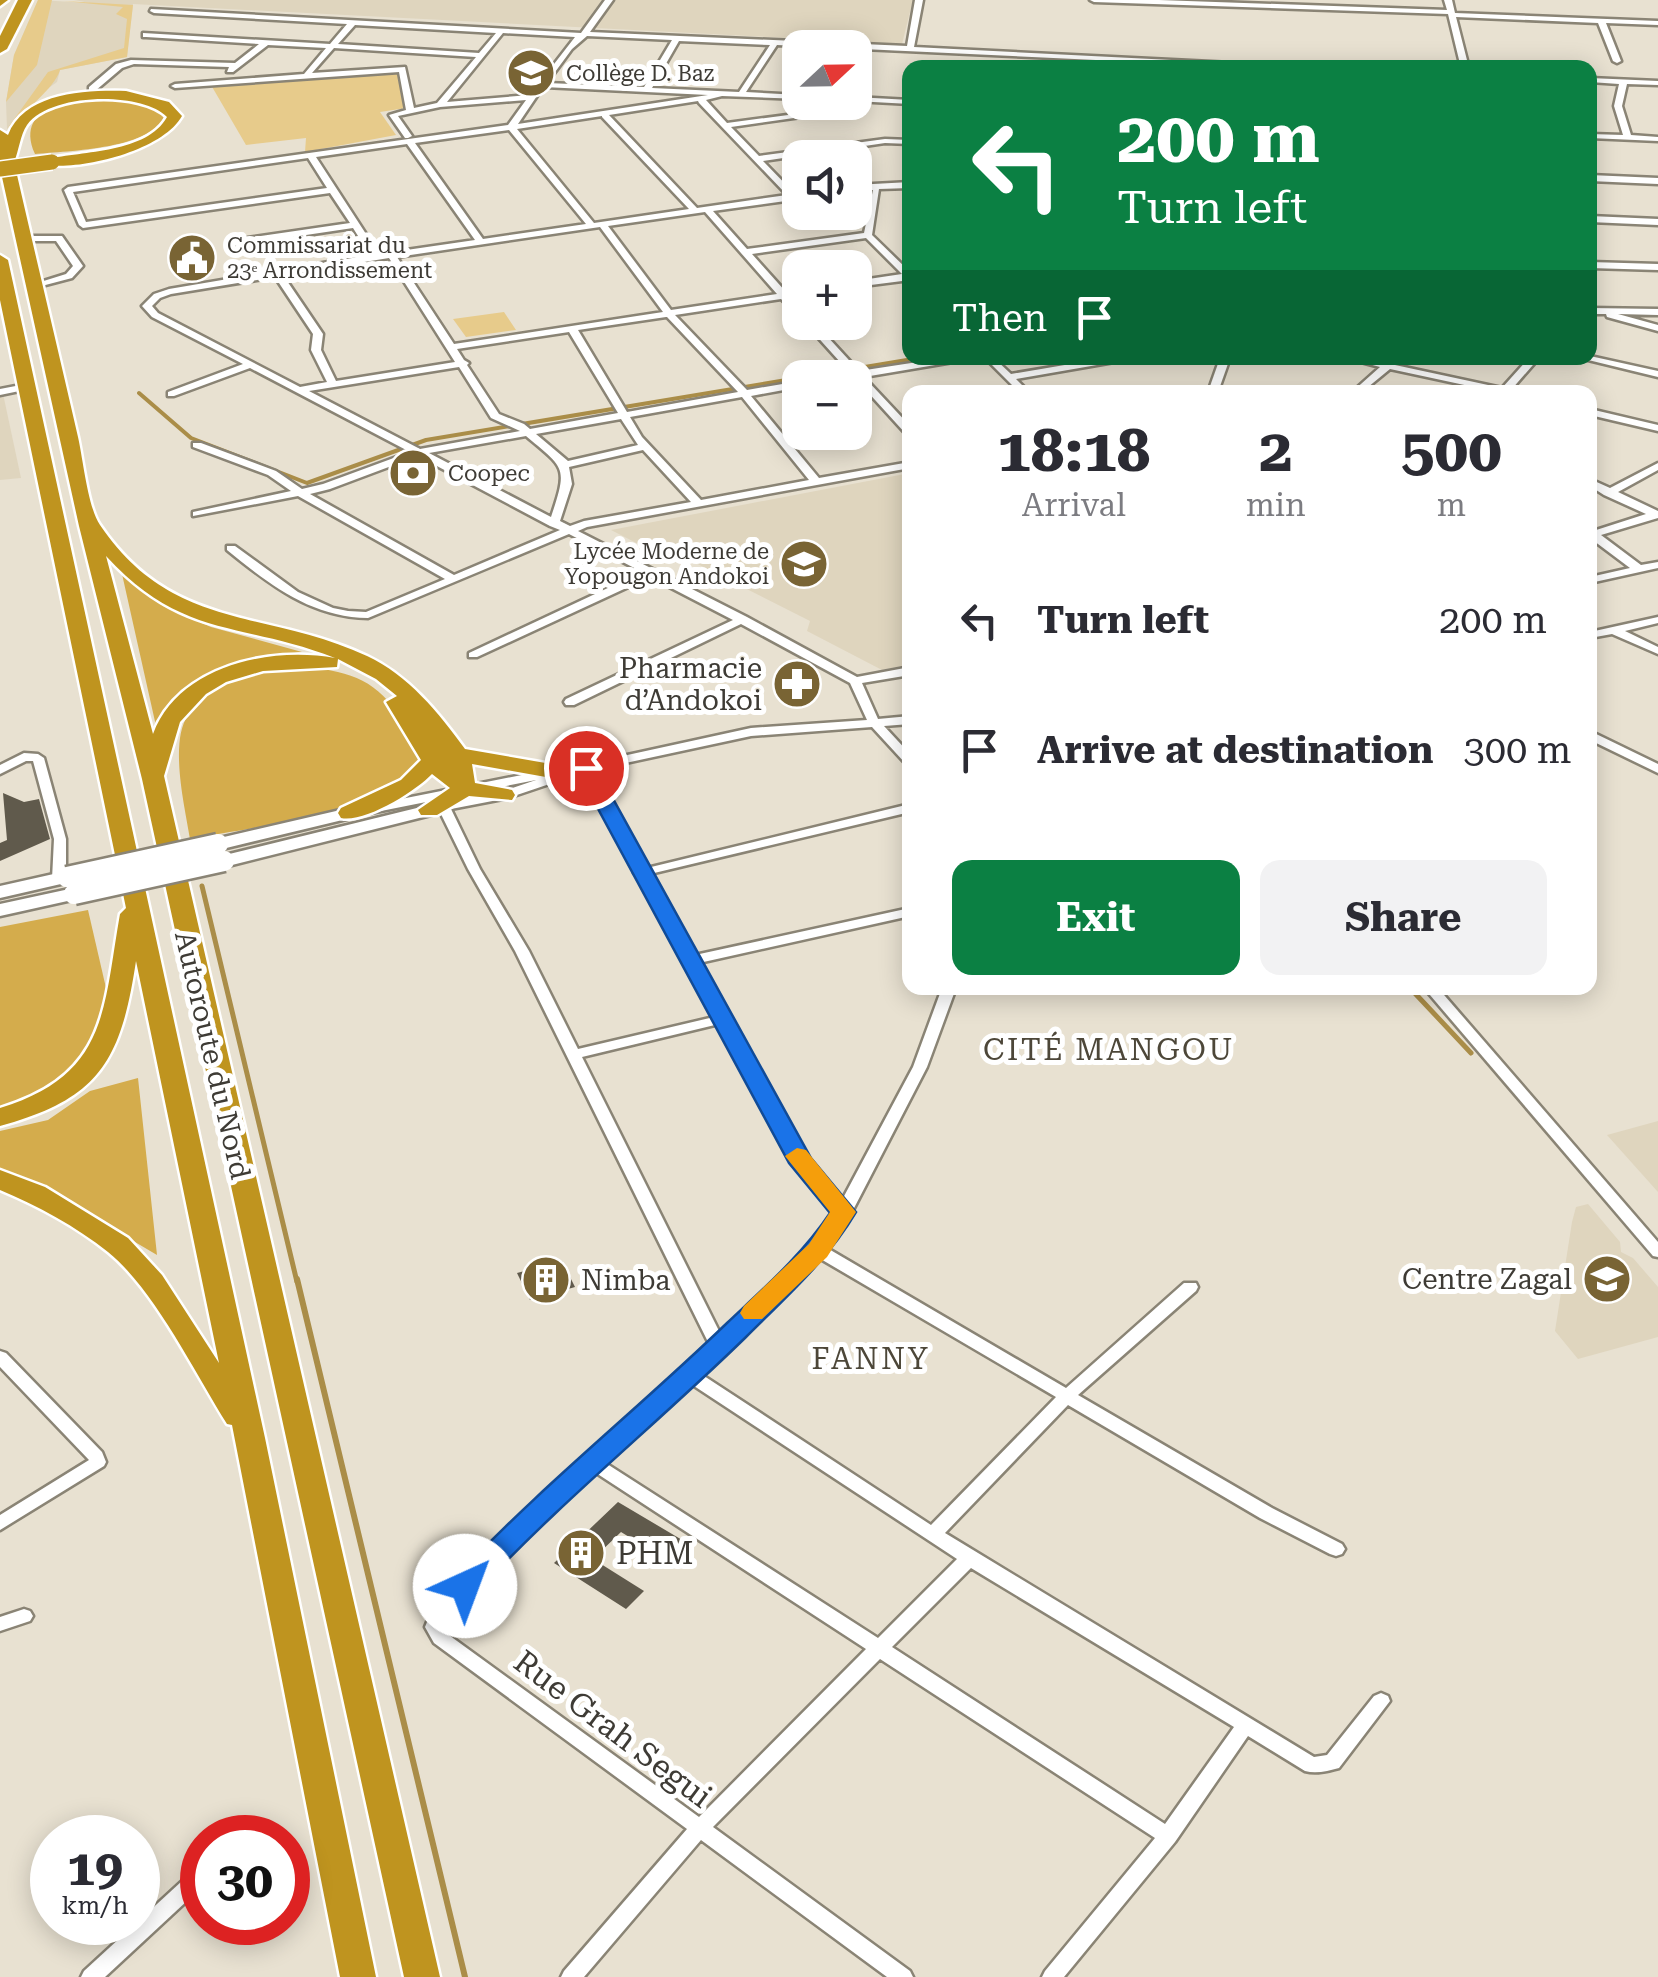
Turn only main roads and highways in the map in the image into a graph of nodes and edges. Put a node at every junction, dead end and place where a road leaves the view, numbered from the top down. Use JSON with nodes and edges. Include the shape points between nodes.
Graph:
{"nodes":[{"id":1,"x":24,"y":0,"type":"edge"},
{"id":2,"x":0,"y":49,"type":"edge"},
{"id":3,"x":0,"y":134,"type":"edge"},
{"id":4,"x":4,"y":165,"type":"edge"},
{"id":5,"x":0,"y":260,"type":"edge"},
{"id":6,"x":2,"y":281,"type":"edge"},
{"id":7,"x":89,"y":526,"type":"junction"},
{"id":8,"x":458,"y":755,"type":"junction"},
{"id":9,"x":432,"y":762,"type":"junction"},
{"id":10,"x":573,"y":770,"type":"road end"},
{"id":11,"x":153,"y":779,"type":"junction"},
{"id":12,"x":463,"y":790,"type":"junction"},
{"id":13,"x":504,"y":794,"type":"road end"},
{"id":14,"x":437,"y":809,"type":"joint"},
{"id":15,"x":350,"y":814,"type":"joint"},
{"id":16,"x":221,"y":852,"type":"junction"},
{"id":17,"x":67,"y":883,"type":"junction"},
{"id":18,"x":0,"y":892,"type":"edge"},
{"id":19,"x":134,"y":904,"type":"junction"},
{"id":20,"x":0,"y":910,"type":"edge"},
{"id":21,"x":0,"y":1117,"type":"edge"},
{"id":22,"x":0,"y":1179,"type":"edge"},
{"id":23,"x":250,"y":1438,"type":"junction"},
{"id":24,"x":358,"y":1977,"type":"edge"},
{"id":25,"x":422,"y":1977,"type":"edge"}],
"edges":[{"from":1,"to":2,"type":"highway"},
{"from":3,"to":4,"type":"highway","name":"Autoroute du Nord"},
{"from":4,"to":4,"type":"highway","bridge":true,"via":[[52,162],[150,140],[170,128],[175,116],[164,104],[129,96],[53,104],[18,125]]},
{"from":4,"to":7,"type":"highway","name":"Autoroute du Nord"},
{"from":5,"to":6,"type":"highway","name":"Autoroute du Nord"},
{"from":6,"to":19,"type":"highway","name":"Autoroute du Nord"},
{"from":7,"to":8,"type":"highway","via":[[172,602],[353,658],[386,675]]},
{"from":7,"to":11,"type":"highway","name":"Autoroute du Nord"},
{"from":8,"to":10,"type":"highway"},
{"from":8,"to":12,"type":"highway"},
{"from":9,"to":11,"type":"highway","via":[[397,702],[369,677],[334,663],[292,660],[226,675],[181,706],[169,721]]},
{"from":9,"to":12,"type":"highway"},
{"from":9,"to":15,"type":"highway","via":[[410,785]]},
{"from":11,"to":25,"type":"highway","name":"Autoroute du Nord"},
{"from":12,"to":13,"type":"highway"},
{"from":12,"to":14,"type":"highway"},
{"from":14,"to":16,"type":"main road"},
{"from":15,"to":16,"type":"main road"},
{"from":16,"to":17,"type":"main road","bridge":true},
{"from":17,"to":18,"type":"main road"},
{"from":17,"to":20,"type":"main road"},
{"from":19,"to":21,"type":"highway","via":[[112,1032],[99,1056],[66,1090]]},
{"from":19,"to":23,"type":"highway","name":"Autoroute du Nord"},
{"from":22,"to":23,"type":"highway","via":[[118,1245],[152,1282]]},
{"from":23,"to":24,"type":"highway","name":"Autoroute du Nord"}]}
